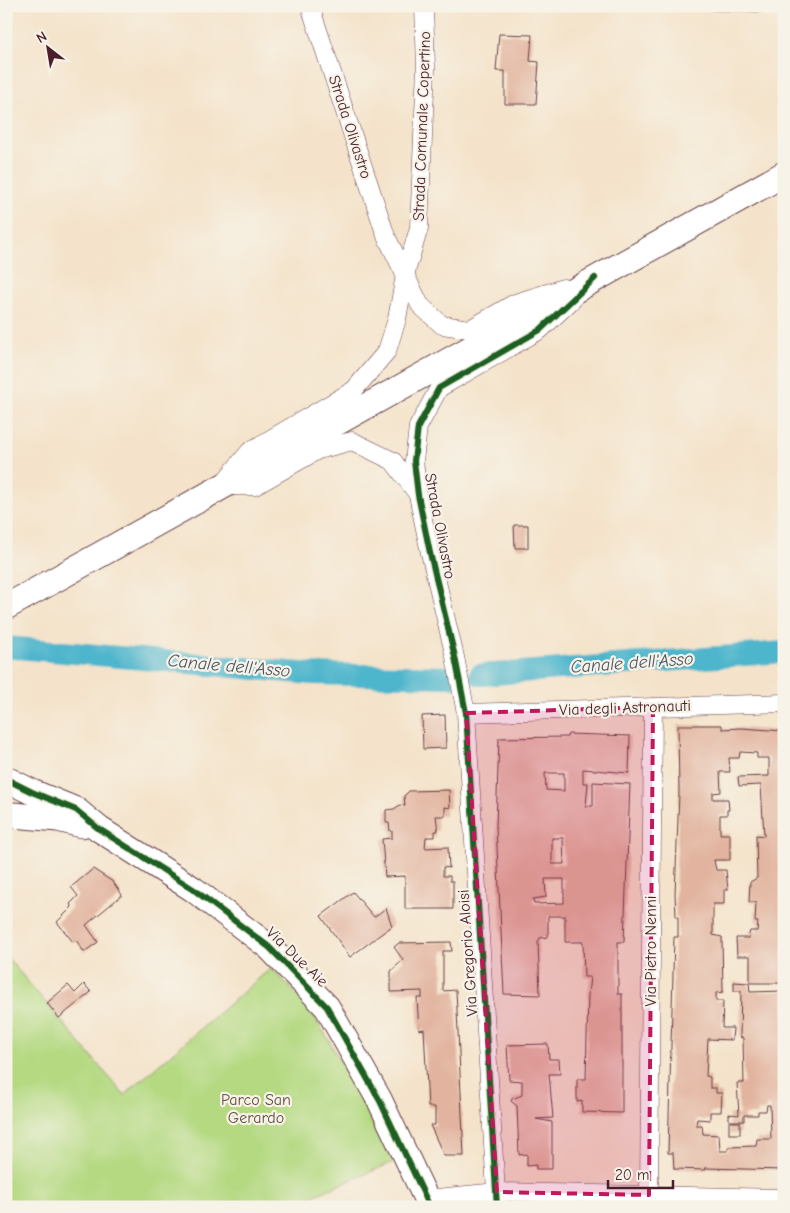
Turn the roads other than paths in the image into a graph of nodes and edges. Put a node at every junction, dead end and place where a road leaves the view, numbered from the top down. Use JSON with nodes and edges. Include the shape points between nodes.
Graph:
{"nodes":[{"id":1,"x":310,"y":6,"type":"edge"},
{"id":2,"x":424,"y":6,"type":"edge"},
{"id":3,"x":784,"y":174,"type":"edge"},
{"id":4,"x":405,"y":275,"type":"junction"},
{"id":5,"x":594,"y":278,"type":"junction"},
{"id":6,"x":221,"y":486,"type":"junction"},
{"id":7,"x":418,"y":495,"type":"junction"},
{"id":8,"x":6,"y":607,"type":"edge"},
{"id":9,"x":784,"y":703,"type":"edge"},
{"id":10,"x":653,"y":707,"type":"junction"},
{"id":11,"x":466,"y":713,"type":"junction"},
{"id":12,"x":6,"y":779,"type":"edge"},
{"id":13,"x":6,"y":790,"type":"edge"},
{"id":14,"x":32,"y":792,"type":"junction"},
{"id":15,"x":6,"y":818,"type":"edge"},
{"id":16,"x":99,"y":829,"type":"junction"},
{"id":17,"x":649,"y":1195,"type":"junction"},
{"id":18,"x":784,"y":1198,"type":"edge"},
{"id":19,"x":497,"y":1199,"type":"edge"},
{"id":20,"x":429,"y":1203,"type":"edge"}],
"edges":[{"from":1,"to":4,"type":"street","name":"Strada Olivastro","via":[[386,236]]},
{"from":2,"to":4,"type":"street","name":"Strada Comunale Copertino","via":[[426,68],[419,228]]},
{"from":3,"to":5,"type":"main road"},
{"from":4,"to":5,"type":"street","name":"Strada Olivastro","via":[[420,306],[442,325],[470,329],[515,303]]},
{"from":4,"to":6,"type":"street","via":[[397,319],[386,351],[354,390],[250,451]]},
{"from":5,"to":6,"type":"main road"},
{"from":5,"to":7,"type":"street","name":"Strada Olivastro","via":[[540,330],[439,388],[418,427],[414,461]]},
{"from":6,"to":7,"type":"street","name":"Strada Olivastro","via":[[255,486],[318,450],[352,442],[393,461]]},
{"from":6,"to":8,"type":"main road"},
{"from":7,"to":11,"type":"street","name":"Strada Olivastro"},
{"from":9,"to":10,"type":"street","name":"Via degli Astronauti"},
{"from":10,"to":11,"type":"street","name":"Via degli Astronauti"},
{"from":10,"to":17,"type":"street","name":"Via Pietro Nenni"},
{"from":11,"to":19,"type":"street","name":"Via Gregorio Aloisi"},
{"from":12,"to":14,"type":"main road","name":"Via Due Aie"},
{"from":13,"to":14,"type":"main road","name":"Via Due Aie"},
{"from":14,"to":16,"type":"main road","name":"Via Due Aie","via":[[76,810]]},
{"from":15,"to":16,"type":"main road","name":"Via Due Aie","via":[[13,815],[58,819]]},
{"from":16,"to":20,"type":"main road","name":"Via Due Aie","via":[[194,889],[269,947],[327,1007],[380,1101]]},
{"from":17,"to":18,"type":"street"},
{"from":17,"to":19,"type":"street"},
{"from":19,"to":20,"type":"street"}]}
